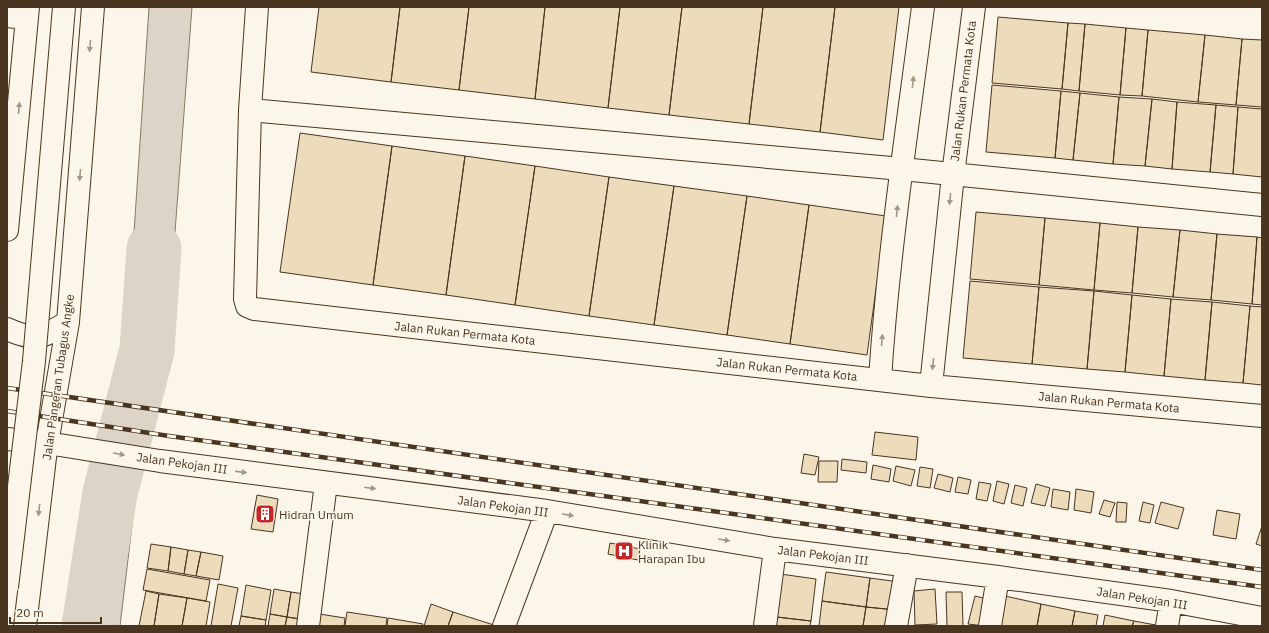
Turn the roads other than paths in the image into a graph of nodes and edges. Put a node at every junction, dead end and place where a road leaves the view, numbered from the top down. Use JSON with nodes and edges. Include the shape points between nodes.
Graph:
{"nodes":[{"id":1,"x":64,"y":7,"type":"edge"},
{"id":2,"x":93,"y":7,"type":"edge"},
{"id":3,"x":257,"y":7,"type":"edge"},
{"id":4,"x":923,"y":7,"type":"edge"},
{"id":5,"x":974,"y":7,"type":"edge"},
{"id":6,"x":21,"y":14,"type":"edge"},
{"id":7,"x":250,"y":110,"type":"junction"},
{"id":8,"x":12,"y":129,"type":"edge"},
{"id":9,"x":902,"y":169,"type":"junction"},
{"id":10,"x":953,"y":175,"type":"junction"},
{"id":11,"x":1262,"y":205,"type":"edge"},
{"id":12,"x":7,"y":230,"type":"edge"},
{"id":13,"x":68,"y":322,"type":"junction"},
{"id":14,"x":7,"y":329,"type":"edge"},
{"id":15,"x":880,"y":379,"type":"junction"},
{"id":16,"x":931,"y":386,"type":"junction"},
{"id":17,"x":1262,"y":416,"type":"edge"},
{"id":18,"x":7,"y":439,"type":"edge"},
{"id":19,"x":47,"y":443,"type":"junction"},
{"id":20,"x":7,"y":469,"type":"edge"},
{"id":21,"x":43,"y":480,"type":"junction"},
{"id":22,"x":326,"y":482,"type":"junction"},
{"id":23,"x":547,"y":511,"type":"junction"},
{"id":24,"x":775,"y":549,"type":"junction"},
{"id":25,"x":907,"y":565,"type":"junction"},
{"id":26,"x":998,"y":577,"type":"junction"},
{"id":27,"x":7,"y":587,"type":"edge"},
{"id":28,"x":1171,"y":601,"type":"junction"},
{"id":29,"x":1262,"y":618,"type":"edge"},
{"id":30,"x":25,"y":626,"type":"edge"},
{"id":31,"x":308,"y":626,"type":"edge"},
{"id":32,"x":504,"y":626,"type":"edge"},
{"id":33,"x":765,"y":626,"type":"edge"},
{"id":34,"x":896,"y":626,"type":"edge"},
{"id":35,"x":990,"y":626,"type":"edge"},
{"id":36,"x":1167,"y":626,"type":"edge"}],
"edges":[{"from":1,"to":27,"type":"street","name":"Jalan Pangeran Tubagus Angke","bridge":true,"via":[[34,361]]},
{"from":2,"to":13,"type":"street","name":"Jalan Pangeran Tubagus Angke","one_way":true},
{"from":3,"to":7,"type":"street","name":"Jalan Rukan Permata Kota"},
{"from":9,"to":4,"type":"street","one_way":true},
{"from":5,"to":10,"type":"street","name":"Jalan Rukan Permata Kota"},
{"from":8,"to":6,"type":"street","one_way":true},
{"from":7,"to":9,"type":"street","name":"Jalan Rukan Permata Kota"},
{"from":7,"to":15,"type":"street","name":"Jalan Rukan Permata Kota","via":[[245,299],[247,306],[254,310]]},
{"from":8,"to":12,"type":"street"},
{"from":9,"to":10,"type":"street","name":"Jalan Rukan Permata Kota"},
{"from":15,"to":9,"type":"street","one_way":true,"via":[[882,339]]},
{"from":10,"to":11,"type":"street","name":"Jalan Rukan Permata Kota"},
{"from":10,"to":16,"type":"street","name":"Jalan Rukan Permata Kota","one_way":true},
{"from":13,"to":14,"type":"street","via":[[46,336],[39,337],[26,338]]},
{"from":13,"to":19,"type":"street","name":"Jalan Pangeran Tubagus Angke"},
{"from":15,"to":16,"type":"street","name":"Jalan Rukan Permata Kota"},
{"from":16,"to":17,"type":"street","name":"Jalan Rukan Permata Kota"},
{"from":18,"to":19,"type":"street","name":"Jalan Pekojan III"},
{"from":19,"to":21,"type":"street","name":"Jalan Pangeran Tubagus Angke"},
{"from":19,"to":22,"type":"street","name":"Jalan Pekojan III","one_way":true,"via":[[160,461]]},
{"from":20,"to":21,"type":"street","via":[[29,472]]},
{"from":21,"to":30,"type":"street","name":"Jalan Pangeran Tubagus Angke","one_way":true},
{"from":22,"to":23,"type":"street","name":"Jalan Pekojan III","one_way":true},
{"from":22,"to":31,"type":"street"},
{"from":23,"to":24,"type":"street","name":"Jalan Pekojan III","one_way":true},
{"from":23,"to":32,"type":"street"},
{"from":24,"to":25,"type":"street","name":"Jalan Pekojan III"},
{"from":24,"to":33,"type":"street"},
{"from":25,"to":26,"type":"street","name":"Jalan Pekojan III"},
{"from":25,"to":34,"type":"street"},
{"from":26,"to":28,"type":"street","name":"Jalan Pekojan III"},
{"from":26,"to":35,"type":"street"},
{"from":28,"to":29,"type":"street","name":"Jalan Pekojan III"},
{"from":28,"to":36,"type":"street"}]}
